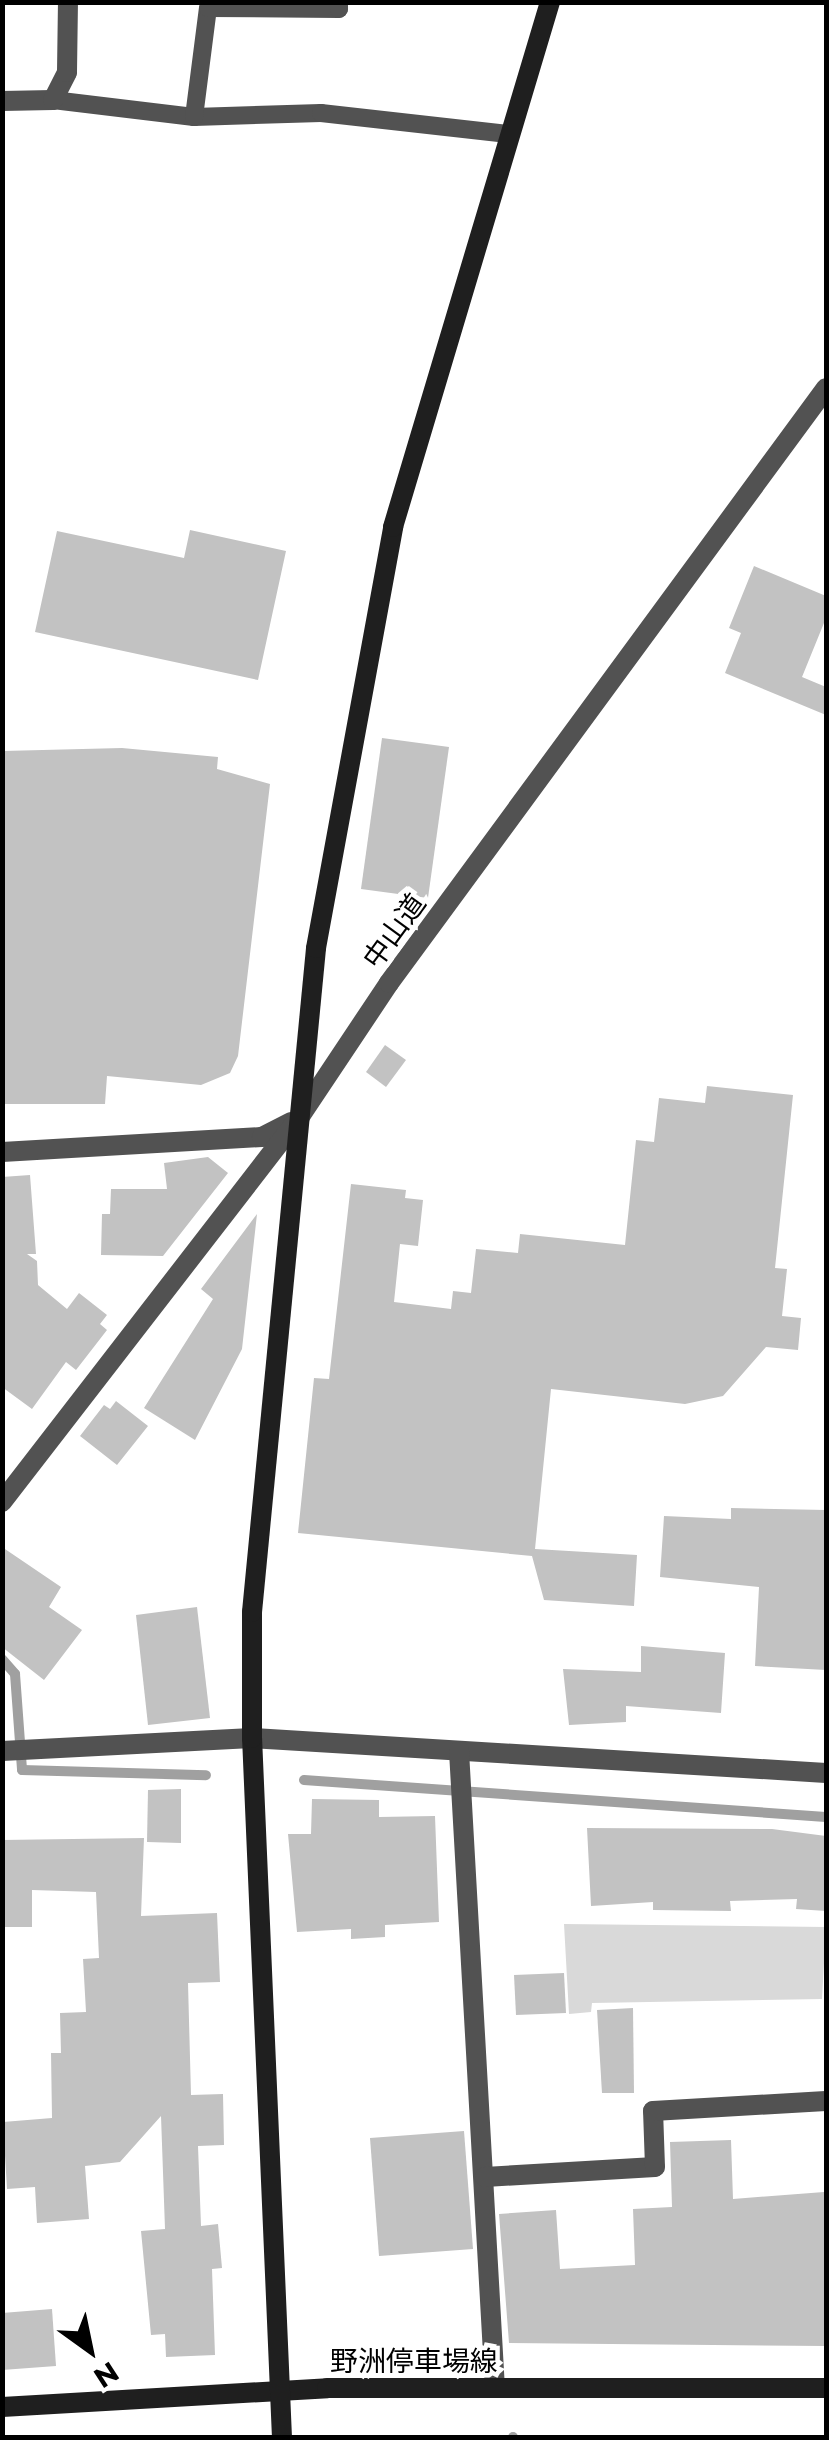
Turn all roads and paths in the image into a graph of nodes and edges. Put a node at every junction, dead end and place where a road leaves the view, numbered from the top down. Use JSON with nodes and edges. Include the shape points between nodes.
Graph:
{"nodes":[{"id":1,"x":68,"y":2,"type":"edge"},
{"id":2,"x":339,"y":2,"type":"edge"},
{"id":3,"x":550,"y":2,"type":"edge"},
{"id":4,"x":53,"y":100,"type":"junction"},
{"id":5,"x":2,"y":101,"type":"edge"},
{"id":6,"x":194,"y":117,"type":"junction"},
{"id":7,"x":508,"y":134,"type":"junction"},
{"id":8,"x":826,"y":388,"type":"edge"},
{"id":9,"x":299,"y":1118,"type":"junction"},
{"id":10,"x":2,"y":1152,"type":"edge"},
{"id":11,"x":2,"y":1502,"type":"edge"},
{"id":12,"x":252,"y":1738,"type":"junction"},
{"id":13,"x":12,"y":1750,"type":"edge"},
{"id":14,"x":459,"y":1751,"type":"junction"},
{"id":15,"x":826,"y":1774,"type":"edge"},
{"id":16,"x":819,"y":2102,"type":"edge"},
{"id":17,"x":485,"y":2177,"type":"junction"},
{"id":18,"x":495,"y":2388,"type":"junction"},
{"id":19,"x":826,"y":2388,"type":"edge"},
{"id":20,"x":277,"y":2390,"type":"junction"},
{"id":21,"x":2,"y":2407,"type":"edge"},
{"id":22,"x":282,"y":2438,"type":"edge"}],
"edges":[{"from":1,"to":4,"type":"street","via":[[67,72]]},
{"from":2,"to":6,"type":"lane","via":[[339,9],[208,8]]},
{"from":3,"to":7,"type":"street"},
{"from":4,"to":5,"type":"street"},
{"from":4,"to":6,"type":"lane"},
{"from":6,"to":7,"type":"lane","via":[[321,113]]},
{"from":7,"to":9,"type":"street","via":[[393,527],[318,927]]},
{"from":8,"to":9,"type":"street","name":"中山道","via":[[390,983]]},
{"from":9,"to":10,"type":"street","via":[[262,1137]]},
{"from":9,"to":11,"type":"street","name":"中山道"},
{"from":9,"to":12,"type":"street","via":[[252,1612]]},
{"from":12,"to":13,"type":"street"},
{"from":12,"to":14,"type":"street"},
{"from":12,"to":20,"type":"street"},
{"from":14,"to":15,"type":"street"},
{"from":14,"to":17,"type":"street"},
{"from":16,"to":17,"type":"street","via":[[652,2111],[655,2167]]},
{"from":17,"to":18,"type":"street"},
{"from":18,"to":19,"type":"street","name":"野洲停車場線"},
{"from":18,"to":20,"type":"street","name":"野洲停車場線"},
{"from":20,"to":21,"type":"street","name":"野洲停車場線"},
{"from":20,"to":22,"type":"street"}]}
